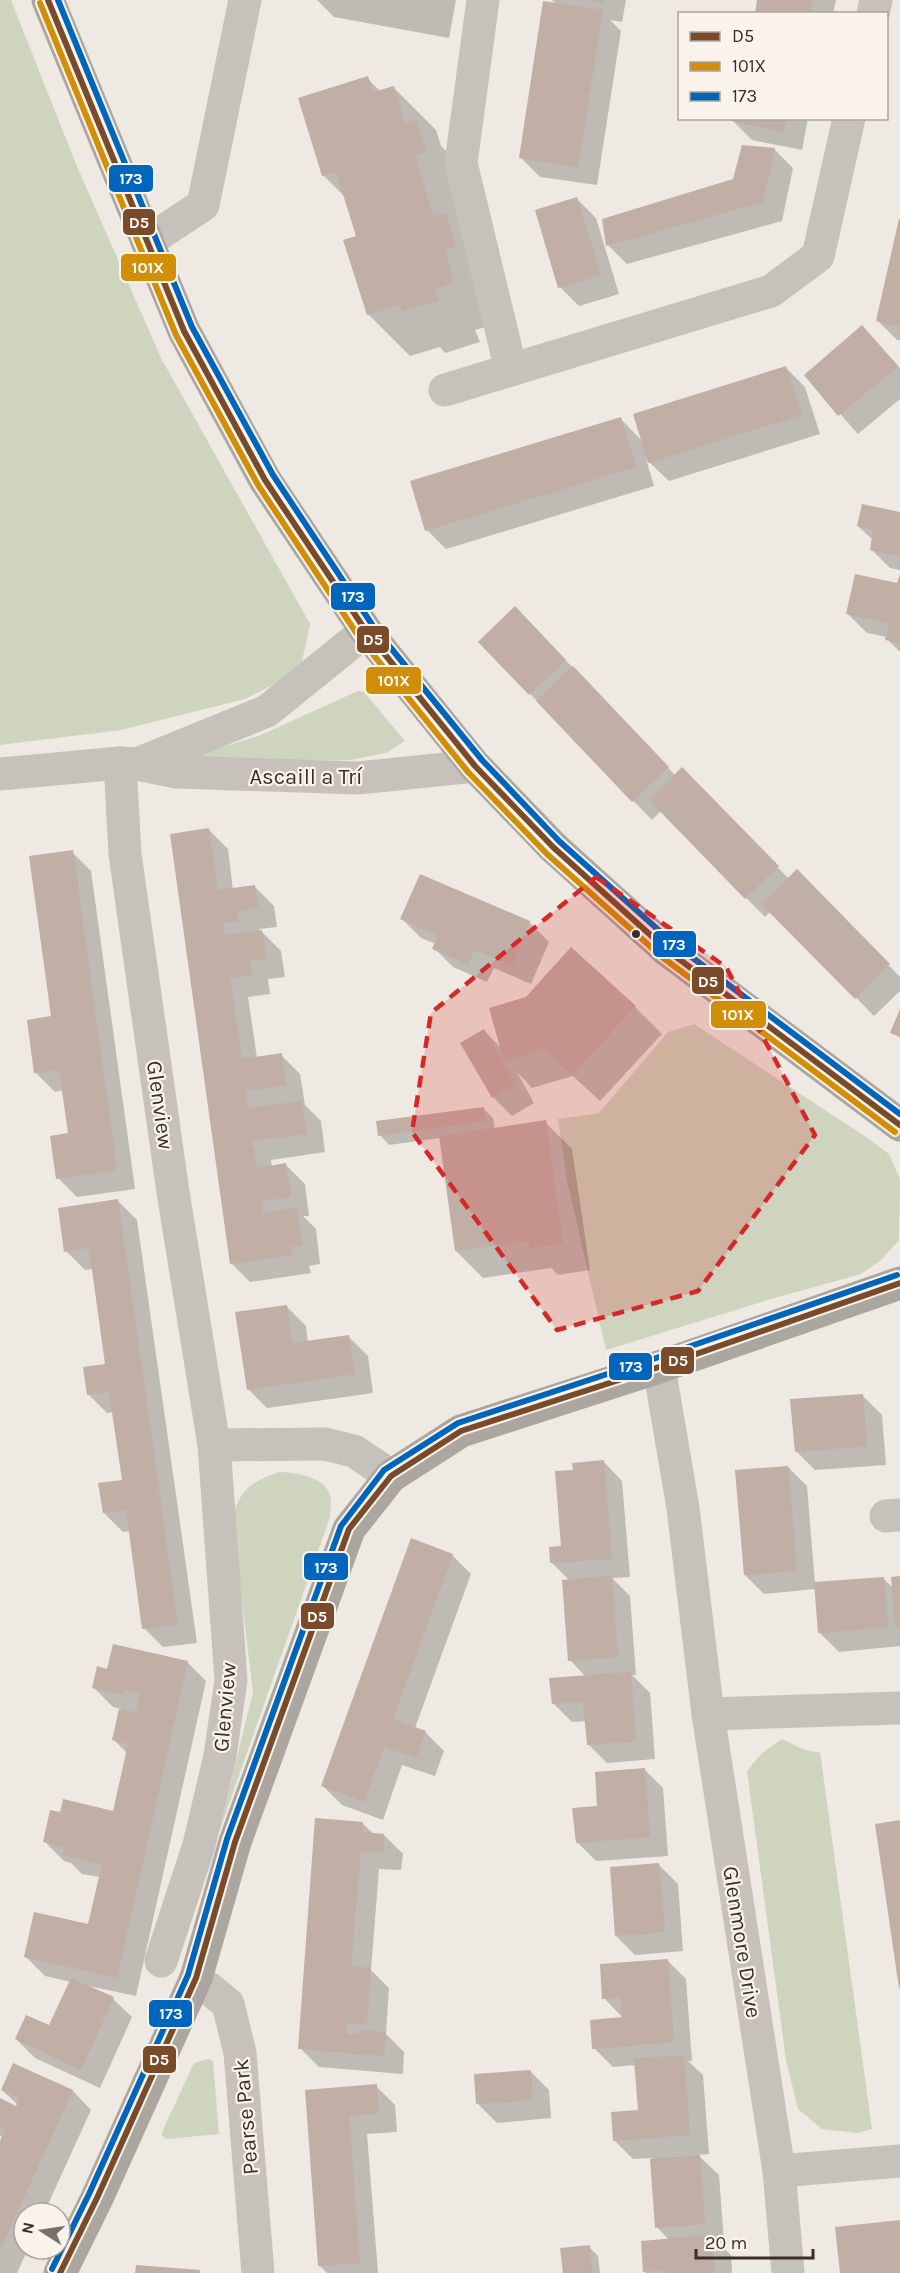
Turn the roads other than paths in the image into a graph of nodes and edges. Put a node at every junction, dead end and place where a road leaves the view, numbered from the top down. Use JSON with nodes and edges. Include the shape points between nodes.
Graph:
{"nodes":[{"id":1,"x":48,"y":0,"type":"edge"},
{"id":2,"x":245,"y":0,"type":"edge"},
{"id":3,"x":483,"y":0,"type":"edge"},
{"id":4,"x":849,"y":120,"type":"edge"},
{"id":5,"x":147,"y":242,"type":"junction"},
{"id":6,"x":511,"y":370,"type":"junction"},
{"id":7,"x":445,"y":390,"type":"dead end"},
{"id":8,"x":366,"y":631,"type":"junction"},
{"id":9,"x":129,"y":764,"type":"junction"},
{"id":10,"x":476,"y":766,"type":"junction"},
{"id":11,"x":0,"y":774,"type":"edge"},
{"id":12,"x":900,"y":1125,"type":"edge"},
{"id":13,"x":900,"y":1283,"type":"edge"},
{"id":14,"x":659,"y":1367,"type":"junction"},
{"id":15,"x":214,"y":1445,"type":"junction"},
{"id":16,"x":391,"y":1476,"type":"junction"},
{"id":17,"x":900,"y":1708,"type":"edge"},
{"id":18,"x":708,"y":1714,"type":"junction"},
{"id":19,"x":161,"y":1961,"type":"dead end"},
{"id":20,"x":196,"y":1978,"type":"junction"},
{"id":21,"x":900,"y":2161,"type":"edge"},
{"id":22,"x":779,"y":2170,"type":"junction"},
{"id":23,"x":60,"y":2273,"type":"edge"},
{"id":24,"x":258,"y":2273,"type":"edge"},
{"id":25,"x":788,"y":2273,"type":"edge"}],
"edges":[{"from":1,"to":5,"type":"main road"},
{"from":2,"to":5,"type":"street","via":[[202,205]]},
{"from":3,"to":6,"type":"street","via":[[460,163]]},
{"from":4,"to":6,"type":"street","via":[[818,256],[771,291]]},
{"from":5,"to":8,"type":"main road","via":[[184,331],[265,480]]},
{"from":6,"to":7,"type":"street"},
{"from":8,"to":9,"type":"street","name":"Ascaill a Trí","via":[[267,711]]},
{"from":8,"to":10,"type":"main road"},
{"from":9,"to":10,"type":"street","name":"Ascaill a Trí","via":[[177,772],[358,778]]},
{"from":9,"to":11,"type":"street","name":"Ascaill a Trí"},
{"from":9,"to":15,"type":"street","name":"Glenview","via":[[125,854]]},
{"from":10,"to":12,"type":"main road","via":[[553,847],[667,950]]},
{"from":13,"to":14,"type":"main road"},
{"from":14,"to":16,"type":"main road","via":[[461,1431]]},
{"from":14,"to":18,"type":"street","name":"Glenmore Drive","via":[[683,1508]]},
{"from":15,"to":16,"type":"street","via":[[325,1444],[354,1451]]},
{"from":15,"to":19,"type":"street","name":"Glenview","via":[[231,1680],[220,1756],[199,1845]]},
{"from":16,"to":20,"type":"main road","via":[[349,1529],[235,1842]]},
{"from":17,"to":18,"type":"street"},
{"from":18,"to":22,"type":"street","name":"Glenmore Drive"},
{"from":20,"to":23,"type":"main road"},
{"from":20,"to":24,"type":"street","name":"Pearse Park","via":[[228,2004],[240,2053]]},
{"from":21,"to":22,"type":"street"},
{"from":22,"to":25,"type":"street","name":"Glenmore Drive"}]}
